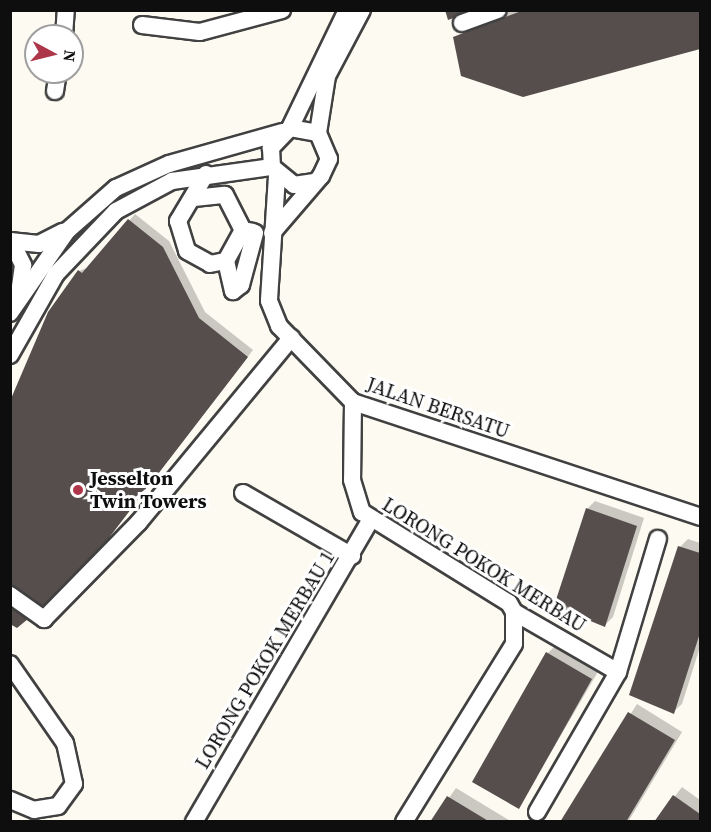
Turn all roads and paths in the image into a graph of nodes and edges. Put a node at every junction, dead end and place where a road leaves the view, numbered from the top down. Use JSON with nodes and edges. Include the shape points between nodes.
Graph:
{"nodes":[{"id":1,"x":282,"y":10,"type":"edge"},
{"id":2,"x":347,"y":10,"type":"edge"},
{"id":3,"x":362,"y":10,"type":"edge"},
{"id":4,"x":498,"y":10,"type":"edge"},
{"id":5,"x":462,"y":23,"type":"dead end"},
{"id":6,"x":142,"y":25,"type":"dead end"},
{"id":7,"x":56,"y":84,"type":"edge"},
{"id":8,"x":55,"y":91,"type":"dead end"},
{"id":9,"x":286,"y":130,"type":"junction"},
{"id":10,"x":318,"y":133,"type":"junction"},
{"id":11,"x":275,"y":172,"type":"junction"},
{"id":12,"x":206,"y":174,"type":"junction"},
{"id":13,"x":313,"y":182,"type":"junction"},
{"id":14,"x":194,"y":198,"type":"junction"},
{"id":15,"x":67,"y":231,"type":"junction"},
{"id":16,"x":249,"y":231,"type":"junction"},
{"id":17,"x":272,"y":233,"type":"junction"},
{"id":18,"x":226,"y":261,"type":"junction"},
{"id":19,"x":19,"y":295,"type":"junction"},
{"id":20,"x":10,"y":313,"type":"edge"},
{"id":21,"x":291,"y":338,"type":"junction"},
{"id":22,"x":10,"y":355,"type":"edge"},
{"id":23,"x":353,"y":402,"type":"junction"},
{"id":24,"x":243,"y":493,"type":"dead end"},
{"id":25,"x":700,"y":517,"type":"edge"},
{"id":26,"x":371,"y":519,"type":"junction"},
{"id":27,"x":658,"y":539,"type":"dead end"},
{"id":28,"x":352,"y":556,"type":"junction"},
{"id":29,"x":10,"y":595,"type":"edge"},
{"id":30,"x":514,"y":612,"type":"junction"},
{"id":31,"x":10,"y":664,"type":"edge"},
{"id":32,"x":618,"y":672,"type":"junction"},
{"id":33,"x":10,"y":800,"type":"edge"},
{"id":34,"x":537,"y":812,"type":"dead end"},
{"id":35,"x":194,"y":822,"type":"edge"},
{"id":36,"x":404,"y":822,"type":"edge"}],
"edges":[{"from":1,"to":6,"type":"street","via":[[200,32]]},
{"from":2,"to":9,"type":"street"},
{"from":3,"to":10,"type":"street","via":[[327,76]]},
{"from":4,"to":5,"type":"street"},
{"from":7,"to":8,"type":"street"},
{"from":9,"to":10,"type":"street"},
{"from":9,"to":11,"type":"street","via":[[271,148]]},
{"from":9,"to":15,"type":"street","via":[[169,164],[116,188]]},
{"from":10,"to":13,"type":"street","via":[[329,159]]},
{"from":11,"to":12,"type":"street"},
{"from":11,"to":13,"type":"street","via":[[294,185]]},
{"from":11,"to":17,"type":"street","name":"JALAN BERSATU"},
{"from":12,"to":14,"type":"street"},
{"from":12,"to":22,"type":"street","via":[[140,194],[88,235],[56,274]]},
{"from":13,"to":17,"type":"street"},
{"from":14,"to":16,"type":"street","via":[[225,195]]},
{"from":14,"to":18,"type":"street","via":[[178,221],[187,251],[210,264]]},
{"from":15,"to":19,"type":"street"},
{"from":15,"to":19,"type":"street","via":[[39,244],[10,241],[23,265]]},
{"from":16,"to":17,"type":"street"},
{"from":16,"to":18,"type":"street"},
{"from":16,"to":18,"type":"street","via":[[237,291],[230,286]]},
{"from":17,"to":21,"type":"street","name":"JALAN BERSATU","via":[[269,301]]},
{"from":19,"to":20,"type":"street"},
{"from":21,"to":23,"type":"street","name":"JALAN BERSATU"},
{"from":21,"to":29,"type":"street","via":[[139,522],[44,619]]},
{"from":23,"to":25,"type":"street","name":"JALAN BERSATU"},
{"from":23,"to":26,"type":"street","name":"LORONG POKOK MERBAU","via":[[352,480],[356,501]]},
{"from":24,"to":28,"type":"street"},
{"from":26,"to":28,"type":"street","name":"LORONG POKOK MERBAU 1"},
{"from":26,"to":30,"type":"street","name":"LORONG POKOK MERBAU","via":[[509,603]]},
{"from":27,"to":32,"type":"street"},
{"from":28,"to":35,"type":"street","name":"LORONG POKOK MERBAU 1"},
{"from":30,"to":32,"type":"street","name":"LORONG POKOK MERBAU"},
{"from":30,"to":36,"type":"street","via":[[514,644]]},
{"from":31,"to":33,"type":"street","via":[[65,743],[74,783],[58,806],[34,810]]},
{"from":32,"to":34,"type":"street"}]}
